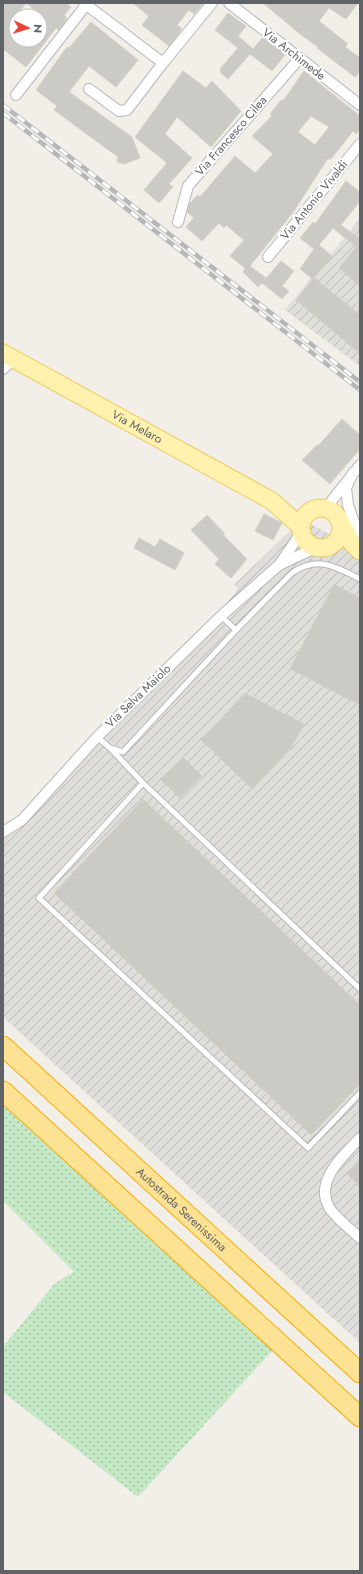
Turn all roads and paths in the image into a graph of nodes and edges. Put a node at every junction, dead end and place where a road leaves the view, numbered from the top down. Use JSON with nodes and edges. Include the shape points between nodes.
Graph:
{"nodes":[{"id":1,"x":212,"y":3,"type":"edge"},
{"id":2,"x":229,"y":3,"type":"edge"},
{"id":3,"x":85,"y":4,"type":"edge"},
{"id":4,"x":299,"y":59,"type":"junction"},
{"id":5,"x":163,"y":63,"type":"junction"},
{"id":6,"x":89,"y":89,"type":"dead end"},
{"id":7,"x":16,"y":95,"type":"dead end"},
{"id":8,"x":360,"y":105,"type":"edge"},
{"id":9,"x":360,"y":144,"type":"edge"},
{"id":10,"x":178,"y":222,"type":"dead end"},
{"id":11,"x":268,"y":257,"type":"dead end"},
{"id":12,"x":7,"y":360,"type":"edge"},
{"id":13,"x":360,"y":465,"type":"edge"},
{"id":14,"x":353,"y":473,"type":"junction"},
{"id":15,"x":272,"y":501,"type":"junction"},
{"id":16,"x":318,"y":510,"type":"junction"},
{"id":17,"x":340,"y":521,"type":"junction"},
{"id":18,"x":301,"y":530,"type":"junction"},
{"id":19,"x":360,"y":539,"type":"edge"},
{"id":20,"x":322,"y":548,"type":"junction"},
{"id":21,"x":360,"y":551,"type":"edge"},
{"id":22,"x":360,"y":557,"type":"edge"},
{"id":23,"x":279,"y":565,"type":"junction"},
{"id":24,"x":360,"y":579,"type":"edge"},
{"id":25,"x":221,"y":616,"type":"junction"},
{"id":26,"x":236,"y":630,"type":"junction"},
{"id":27,"x":97,"y":737,"type":"junction"},
{"id":28,"x":110,"y":748,"type":"junction"},
{"id":29,"x":143,"y":784,"type":"junction"},
{"id":30,"x":3,"y":832,"type":"edge"},
{"id":31,"x":360,"y":989,"type":"edge"},
{"id":32,"x":3,"y":1046,"type":"edge"},
{"id":33,"x":3,"y":1091,"type":"edge"},
{"id":34,"x":360,"y":1093,"type":"edge"},
{"id":35,"x":360,"y":1138,"type":"edge"},
{"id":36,"x":360,"y":1238,"type":"edge"},
{"id":37,"x":360,"y":1373,"type":"edge"},
{"id":38,"x":360,"y":1417,"type":"edge"}],
"edges":[{"from":1,"to":5,"type":"street"},
{"from":2,"to":4,"type":"street","name":"Via Archimede"},
{"from":3,"to":5,"type":"street"},
{"from":3,"to":7,"type":"street"},
{"from":4,"to":8,"type":"street","name":"Via Archimede"},
{"from":4,"to":10,"type":"street","name":"Via Francesco Cilea","via":[[188,186]]},
{"from":5,"to":6,"type":"street","via":[[127,110],[119,111]]},
{"from":9,"to":11,"type":"street","name":"Via Antonio Vivaldi"},
{"from":12,"to":15,"type":"main road","name":"Via Melaro"},
{"from":13,"to":14,"type":"street"},
{"from":14,"to":16,"type":"street"},
{"from":14,"to":19,"type":"street","via":[[346,488],[348,505]]},
{"from":15,"to":16,"type":"main road","name":"Via Melaro"},
{"from":15,"to":18,"type":"main road","name":"Via Melaro"},
{"from":16,"to":17,"type":"main road","name":"Via Melaro","via":[[332,511]]},
{"from":16,"to":18,"type":"main road","via":[[302,521]]},
{"from":17,"to":20,"type":"main road","via":[[342,527],[338,539]]},
{"from":17,"to":21,"type":"main road","name":"Via Melaro","via":[[351,542]]},
{"from":18,"to":20,"type":"main road","name":"Via Melaro","via":[[306,542]]},
{"from":18,"to":23,"type":"street","name":"Via Selva Maiolo"},
{"from":20,"to":22,"type":"main road","name":"Via Melaro"},
{"from":20,"to":23,"type":"street","name":"Via Selva Maiolo"},
{"from":23,"to":25,"type":"street","name":"Via Selva Maiolo"},
{"from":24,"to":26,"type":"lane","via":[[331,564],[300,567],[292,572]]},
{"from":25,"to":26,"type":"lane"},
{"from":25,"to":27,"type":"street","name":"Via Selva Maiolo"},
{"from":26,"to":28,"type":"lane","via":[[123,752]]},
{"from":27,"to":28,"type":"lane"},
{"from":27,"to":30,"type":"street","name":"Via Selva Maiolo","via":[[22,820]]},
{"from":28,"to":29,"type":"lane"},
{"from":29,"to":31,"type":"lane"},
{"from":29,"to":34,"type":"lane","via":[[39,898],[308,1148]]},
{"from":32,"to":37,"type":"highway","name":"Autostrada Serenissima"},
{"from":33,"to":38,"type":"highway"},
{"from":35,"to":36,"type":"street","via":[[329,1175],[325,1189],[329,1208]]}]}
